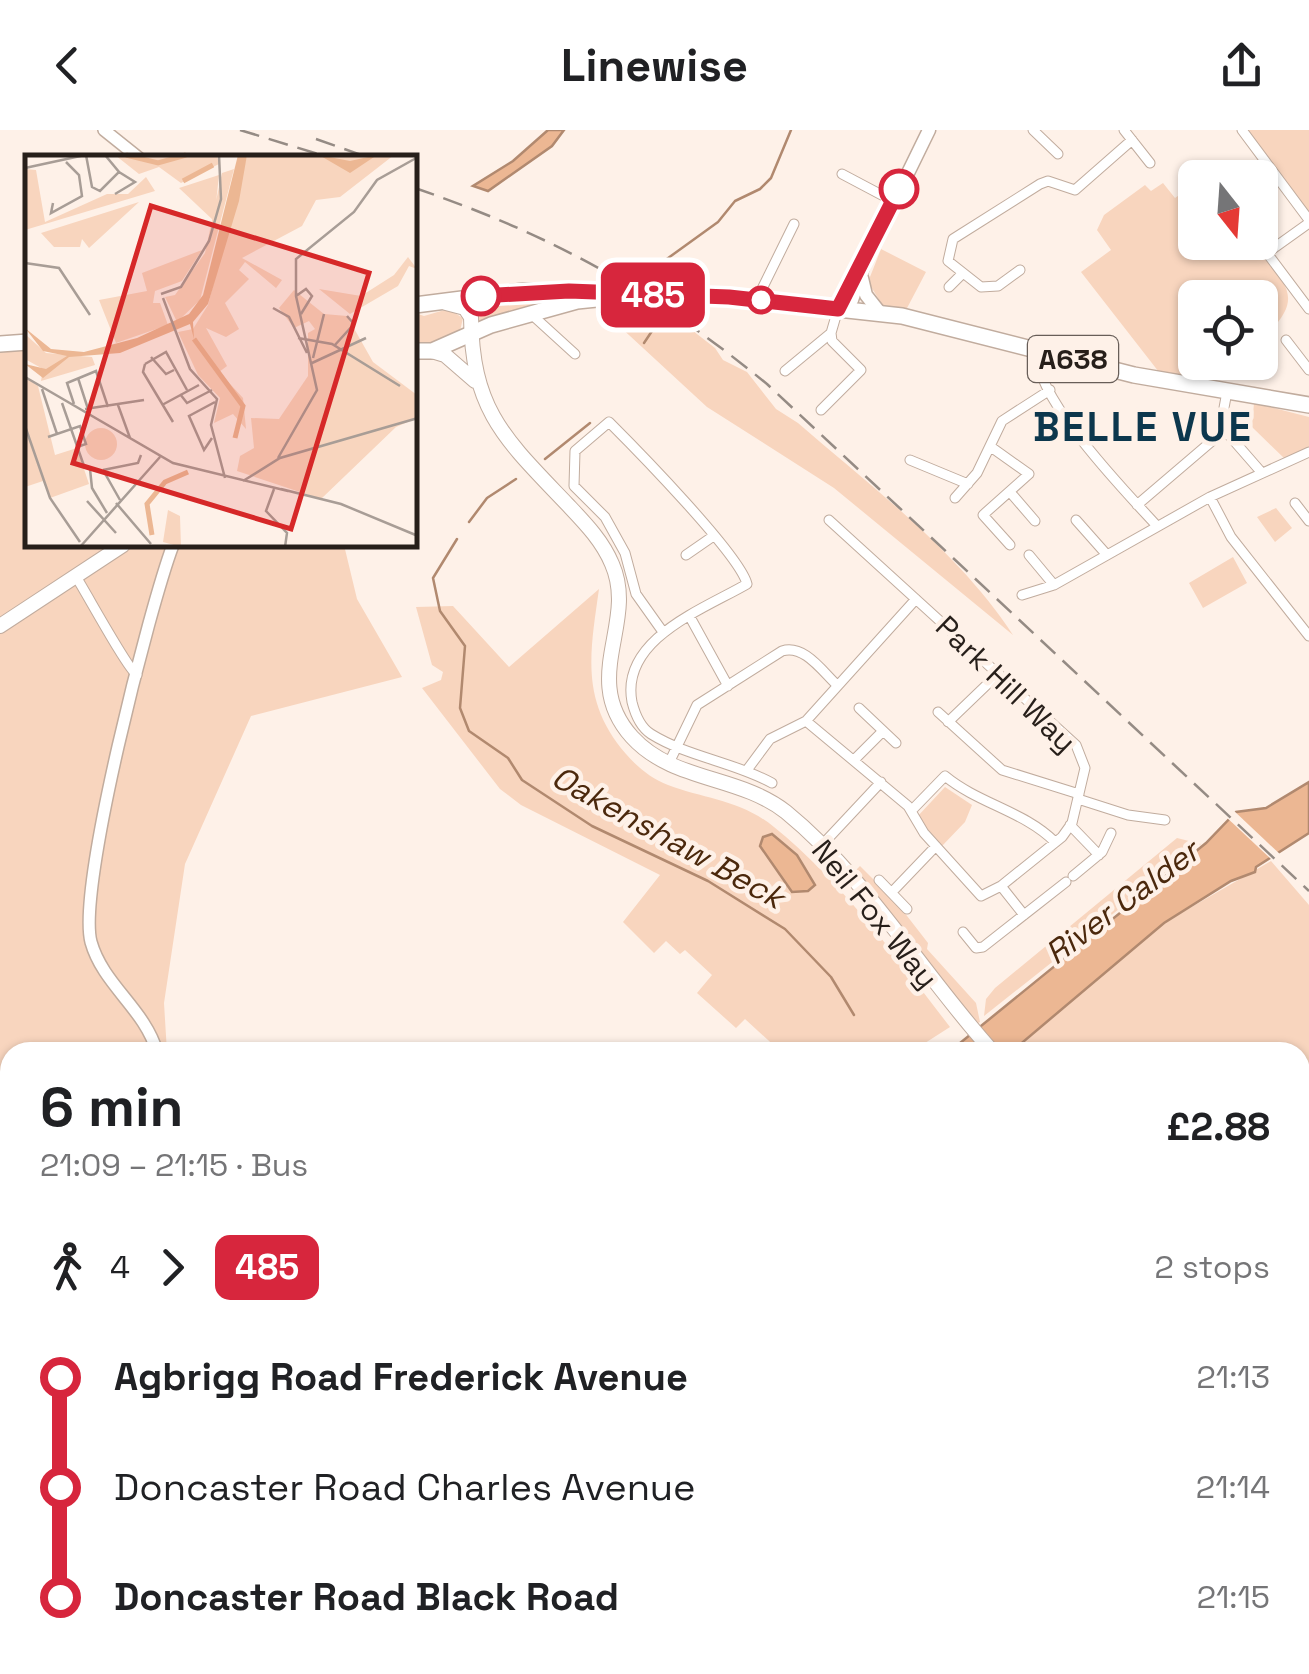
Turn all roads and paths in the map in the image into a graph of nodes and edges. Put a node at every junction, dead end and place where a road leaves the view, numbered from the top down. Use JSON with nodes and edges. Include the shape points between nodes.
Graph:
{"nodes":[{"id":1,"x":104,"y":130,"type":"edge"},
{"id":2,"x":929,"y":130,"type":"edge"},
{"id":3,"x":1124,"y":130,"type":"edge"},
{"id":4,"x":1242,"y":130,"type":"edge"},
{"id":5,"x":1039,"y":132,"type":"edge"},
{"id":6,"x":1132,"y":140,"type":"junction"},
{"id":7,"x":1058,"y":154,"type":"dead end"},
{"id":8,"x":135,"y":155,"type":"edge"},
{"id":9,"x":1150,"y":163,"type":"dead end"},
{"id":10,"x":842,"y":174,"type":"dead end"},
{"id":11,"x":893,"y":201,"type":"junction"},
{"id":12,"x":1309,"y":221,"type":"edge"},
{"id":13,"x":794,"y":224,"type":"dead end"},
{"id":14,"x":862,"y":270,"type":"junction"},
{"id":15,"x":1020,"y":270,"type":"dead end"},
{"id":16,"x":962,"y":274,"type":"junction"},
{"id":17,"x":998,"y":286,"type":"junction"},
{"id":18,"x":949,"y":287,"type":"dead end"},
{"id":19,"x":848,"y":293,"type":"junction"},
{"id":20,"x":497,"y":294,"type":"junction"},
{"id":21,"x":615,"y":295,"type":"junction"},
{"id":22,"x":1006,"y":295,"type":"dead end"},
{"id":23,"x":757,"y":299,"type":"junction"},
{"id":24,"x":440,"y":302,"type":"junction"},
{"id":25,"x":418,"y":305,"type":"edge"},
{"id":26,"x":814,"y":306,"type":"junction"},
{"id":27,"x":838,"y":309,"type":"junction"},
{"id":28,"x":1309,"y":309,"type":"edge"},
{"id":29,"x":536,"y":311,"type":"junction"},
{"id":30,"x":880,"y":314,"type":"junction"},
{"id":31,"x":832,"y":333,"type":"junction"},
{"id":32,"x":471,"y":334,"type":"junction"},
{"id":33,"x":1286,"y":340,"type":"dead end"},
{"id":34,"x":25,"y":342,"type":"edge"},
{"id":35,"x":0,"y":344,"type":"edge"},
{"id":36,"x":1036,"y":350,"type":"junction"},
{"id":37,"x":418,"y":351,"type":"edge"},
{"id":38,"x":432,"y":351,"type":"junction"},
{"id":39,"x":575,"y":354,"type":"dead end"},
{"id":40,"x":1309,"y":370,"type":"edge"},
{"id":41,"x":786,"y":371,"type":"dead end"},
{"id":42,"x":475,"y":382,"type":"junction"},
{"id":43,"x":1050,"y":390,"type":"junction"},
{"id":44,"x":1226,"y":397,"type":"dead end"},
{"id":45,"x":1309,"y":405,"type":"edge"},
{"id":46,"x":821,"y":410,"type":"dead end"},
{"id":47,"x":1221,"y":426,"type":"junction"},
{"id":48,"x":991,"y":447,"type":"junction"},
{"id":49,"x":1309,"y":452,"type":"edge"},
{"id":50,"x":910,"y":460,"type":"dead end"},
{"id":51,"x":1262,"y":474,"type":"junction"},
{"id":52,"x":968,"y":484,"type":"junction"},
{"id":53,"x":1010,"y":492,"type":"junction"},
{"id":54,"x":1210,"y":497,"type":"junction"},
{"id":55,"x":955,"y":498,"type":"dead end"},
{"id":56,"x":1295,"y":503,"type":"dead end"},
{"id":57,"x":1138,"y":505,"type":"junction"},
{"id":58,"x":829,"y":520,"type":"dead end"},
{"id":59,"x":1076,"y":520,"type":"dead end"},
{"id":60,"x":1036,"y":521,"type":"dead end"},
{"id":61,"x":1309,"y":521,"type":"edge"},
{"id":62,"x":1157,"y":526,"type":"junction"},
{"id":63,"x":712,"y":537,"type":"junction"},
{"id":64,"x":1010,"y":545,"type":"dead end"},
{"id":65,"x":118,"y":548,"type":"edge"},
{"id":66,"x":173,"y":548,"type":"edge"},
{"id":67,"x":686,"y":554,"type":"dead end"},
{"id":68,"x":1030,"y":554,"type":"dead end"},
{"id":69,"x":1107,"y":555,"type":"junction"},
{"id":70,"x":76,"y":576,"type":"junction"},
{"id":71,"x":1054,"y":585,"type":"junction"},
{"id":72,"x":1022,"y":595,"type":"dead end"},
{"id":73,"x":916,"y":598,"type":"junction"},
{"id":74,"x":690,"y":617,"type":"junction"},
{"id":75,"x":0,"y":626,"type":"edge"},
{"id":76,"x":663,"y":632,"type":"junction"},
{"id":77,"x":1309,"y":636,"type":"edge"},
{"id":78,"x":999,"y":673,"type":"junction"},
{"id":79,"x":138,"y":675,"type":"junction"},
{"id":80,"x":837,"y":685,"type":"junction"},
{"id":81,"x":728,"y":686,"type":"junction"},
{"id":82,"x":858,"y":708,"type":"dead end"},
{"id":83,"x":938,"y":712,"type":"dead end"},
{"id":84,"x":806,"y":721,"type":"junction"},
{"id":85,"x":948,"y":722,"type":"junction"},
{"id":86,"x":883,"y":730,"type":"junction"},
{"id":87,"x":896,"y":743,"type":"dead end"},
{"id":88,"x":676,"y":746,"type":"junction"},
{"id":89,"x":855,"y":760,"type":"junction"},
{"id":90,"x":668,"y":765,"type":"junction"},
{"id":91,"x":748,"y":770,"type":"junction"},
{"id":92,"x":881,"y":782,"type":"junction"},
{"id":93,"x":772,"y":783,"type":"dead end"},
{"id":94,"x":1079,"y":796,"type":"junction"},
{"id":95,"x":910,"y":811,"type":"junction"},
{"id":96,"x":1165,"y":820,"type":"dead end"},
{"id":97,"x":1070,"y":825,"type":"junction"},
{"id":98,"x":1111,"y":833,"type":"dead end"},
{"id":99,"x":1055,"y":842,"type":"junction"},
{"id":100,"x":822,"y":845,"type":"junction"},
{"id":101,"x":936,"y":846,"type":"junction"},
{"id":102,"x":1099,"y":855,"type":"junction"},
{"id":103,"x":879,"y":880,"type":"dead end"},
{"id":104,"x":1002,"y":886,"type":"junction"},
{"id":105,"x":892,"y":892,"type":"junction"},
{"id":106,"x":907,"y":909,"type":"dead end"},
{"id":107,"x":1024,"y":915,"type":"junction"},
{"id":108,"x":962,"y":932,"type":"dead end"},
{"id":109,"x":153,"y":1042,"type":"edge"},
{"id":110,"x":984,"y":1042,"type":"edge"}],
"edges":[{"from":1,"to":8,"type":"street"},
{"from":2,"to":11,"type":"main road"},
{"from":3,"to":6,"type":"street"},
{"from":4,"to":12,"type":"street"},
{"from":5,"to":7,"type":"street"},
{"from":6,"to":9,"type":"street"},
{"from":6,"to":16,"type":"street","via":[[1075,190],[1040,184],[953,239],[946,256]]},
{"from":10,"to":11,"type":"street"},
{"from":11,"to":14,"type":"main road"},
{"from":12,"to":28,"type":"street","via":[[1267,253]]},
{"from":13,"to":23,"type":"street"},
{"from":14,"to":19,"type":"main road"},
{"from":14,"to":27,"type":"main road","via":[[852,300]]},
{"from":14,"to":30,"type":"main road","via":[[866,296]]},
{"from":15,"to":17,"type":"street"},
{"from":16,"to":17,"type":"street","via":[[982,287]]},
{"from":16,"to":18,"type":"street"},
{"from":17,"to":22,"type":"street"},
{"from":19,"to":26,"type":"main road"},
{"from":19,"to":27,"type":"main road"},
{"from":20,"to":21,"type":"highway","number":"A638"},
{"from":20,"to":24,"type":"highway","number":"A638"},
{"from":20,"to":29,"type":"highway","via":[[532,296]]},
{"from":21,"to":23,"type":"highway","number":"A638"},
{"from":21,"to":29,"type":"highway","number":"A638"},
{"from":23,"to":26,"type":"highway","number":"A638"},
{"from":24,"to":25,"type":"highway","number":"A638"},
{"from":24,"to":32,"type":"main road","via":[[466,308]]},
{"from":26,"to":27,"type":"highway","number":"A638"},
{"from":27,"to":30,"type":"highway","number":"A638"},
{"from":27,"to":31,"type":"street"},
{"from":29,"to":32,"type":"highway","number":"A638"},
{"from":29,"to":39,"type":"street"},
{"from":30,"to":36,"type":"highway","number":"A638"},
{"from":31,"to":41,"type":"street"},
{"from":31,"to":46,"type":"street","via":[[861,370]]},
{"from":32,"to":38,"type":"highway","number":"A638"},
{"from":32,"to":42,"type":"main road","name":"Neil Fox Way"},
{"from":33,"to":40,"type":"street"},
{"from":34,"to":35,"type":"highway"},
{"from":36,"to":43,"type":"street"},
{"from":36,"to":45,"type":"highway","number":"A638","via":[[1134,375]]},
{"from":37,"to":38,"type":"highway","number":"A638"},
{"from":38,"to":42,"type":"main road","name":"Neil Fox Way"},
{"from":42,"to":90,"type":"main road","name":"Neil Fox Way","via":[[508,439],[607,552],[619,607],[608,664],[613,704],[636,741]]},
{"from":43,"to":48,"type":"street","via":[[1002,421]]},
{"from":43,"to":57,"type":"street","via":[[1076,435]]},
{"from":44,"to":47,"type":"street"},
{"from":47,"to":51,"type":"street"},
{"from":47,"to":57,"type":"street","via":[[1219,435]]},
{"from":48,"to":52,"type":"street"},
{"from":48,"to":53,"type":"street","via":[[1029,474]]},
{"from":49,"to":51,"type":"street"},
{"from":50,"to":52,"type":"street"},
{"from":51,"to":54,"type":"street"},
{"from":52,"to":55,"type":"street"},
{"from":53,"to":60,"type":"street"},
{"from":53,"to":64,"type":"street","via":[[983,515]]},
{"from":54,"to":62,"type":"street"},
{"from":54,"to":77,"type":"street","via":[[1231,538]]},
{"from":56,"to":61,"type":"street"},
{"from":57,"to":62,"type":"street"},
{"from":58,"to":73,"type":"street","name":"Park Hill Way"},
{"from":59,"to":69,"type":"street"},
{"from":62,"to":69,"type":"street"},
{"from":63,"to":67,"type":"street"},
{"from":63,"to":74,"type":"street","via":[[748,584]]},
{"from":63,"to":76,"type":"street","via":[[660,471],[609,422],[575,451],[574,486],[604,517],[625,553],[636,594]]},
{"from":65,"to":70,"type":"main road"},
{"from":66,"to":79,"type":"street"},
{"from":68,"to":71,"type":"street"},
{"from":69,"to":71,"type":"street"},
{"from":70,"to":75,"type":"main road"},
{"from":70,"to":79,"type":"street"},
{"from":71,"to":72,"type":"street"},
{"from":73,"to":78,"type":"street","name":"Park Hill Way"},
{"from":73,"to":80,"type":"street"},
{"from":74,"to":76,"type":"street"},
{"from":74,"to":81,"type":"street"},
{"from":76,"to":88,"type":"street","via":[[636,663],[631,695],[646,730]]},
{"from":78,"to":85,"type":"street"},
{"from":78,"to":94,"type":"street","name":"Park Hill Way","via":[[1076,745],[1084,768]]},
{"from":79,"to":109,"type":"street","via":[[96,855],[88,924],[98,960]]},
{"from":80,"to":81,"type":"street","via":[[791,648]]},
{"from":80,"to":84,"type":"street"},
{"from":81,"to":88,"type":"street","via":[[698,704]]},
{"from":82,"to":86,"type":"street"},
{"from":83,"to":85,"type":"street"},
{"from":84,"to":89,"type":"street"},
{"from":84,"to":91,"type":"street","via":[[770,739]]},
{"from":85,"to":94,"type":"street","via":[[1002,770]]},
{"from":86,"to":87,"type":"street"},
{"from":86,"to":89,"type":"street"},
{"from":88,"to":90,"type":"street"},
{"from":88,"to":91,"type":"street"},
{"from":89,"to":92,"type":"street"},
{"from":90,"to":100,"type":"main road","name":"Neil Fox Way","via":[[764,796]]},
{"from":91,"to":93,"type":"street"},
{"from":92,"to":95,"type":"street"},
{"from":92,"to":100,"type":"street"},
{"from":94,"to":96,"type":"street","via":[[1128,816]]},
{"from":94,"to":97,"type":"street","name":"Park Hill Way"},
{"from":95,"to":99,"type":"street","via":[[948,772],[974,798],[1036,823]]},
{"from":95,"to":101,"type":"street"},
{"from":97,"to":99,"type":"street","name":"Park Hill Way"},
{"from":97,"to":102,"type":"street"},
{"from":98,"to":102,"type":"street"},
{"from":99,"to":104,"type":"street","name":"Park Hill Way"},
{"from":100,"to":110,"type":"main road","name":"Neil Fox Way"},
{"from":101,"to":104,"type":"street","via":[[978,894]]},
{"from":101,"to":105,"type":"street"},
{"from":102,"to":107,"type":"street"},
{"from":103,"to":105,"type":"street"},
{"from":104,"to":107,"type":"street"},
{"from":105,"to":106,"type":"street"},
{"from":107,"to":108,"type":"street","via":[[983,948]]}]}
